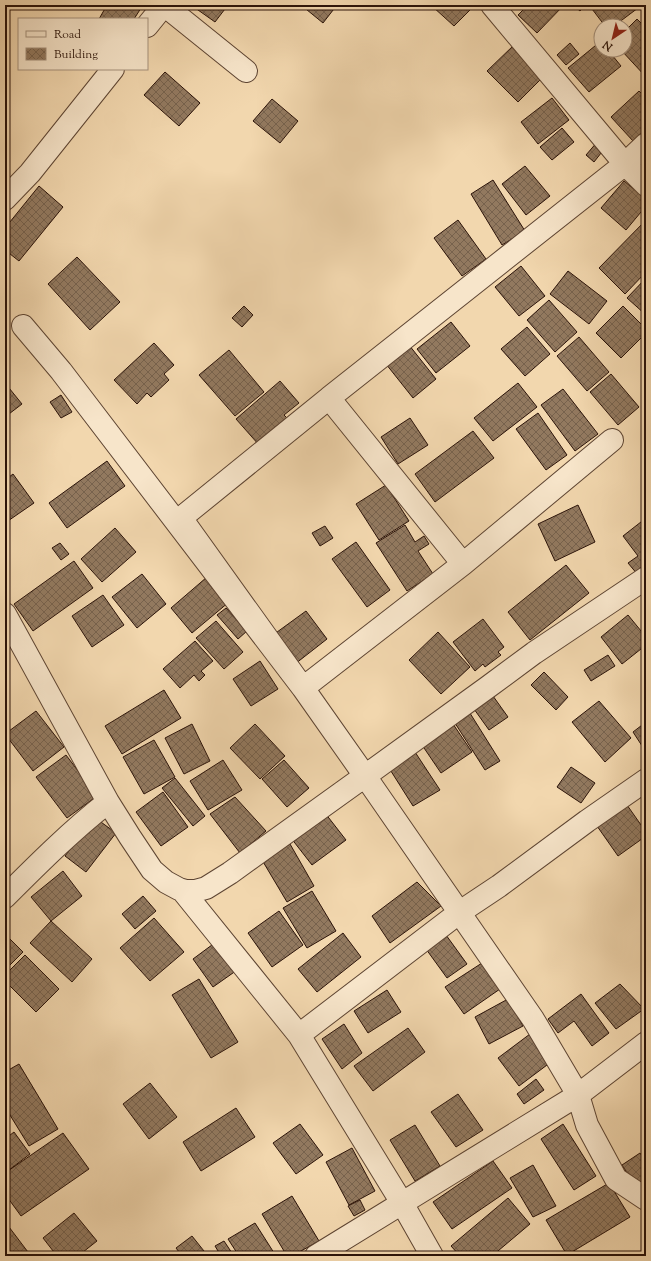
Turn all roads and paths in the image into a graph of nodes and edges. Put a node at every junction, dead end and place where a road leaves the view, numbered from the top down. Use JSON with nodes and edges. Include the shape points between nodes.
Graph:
{"nodes":[{"id":1,"x":164,"y":5,"type":"edge"},
{"id":2,"x":492,"y":5,"type":"edge"},
{"id":3,"x":148,"y":25,"type":"edge"},
{"id":4,"x":112,"y":70,"type":"edge"},
{"id":5,"x":246,"y":71,"type":"dead end"},
{"id":6,"x":646,"y":144,"type":"edge"},
{"id":7,"x":625,"y":164,"type":"junction"},
{"id":8,"x":646,"y":185,"type":"edge"},
{"id":9,"x":5,"y":199,"type":"edge"},
{"id":10,"x":23,"y":326,"type":"dead end"},
{"id":11,"x":329,"y":398,"type":"junction"},
{"id":12,"x":612,"y":440,"type":"dead end"},
{"id":13,"x":463,"y":564,"type":"junction"},
{"id":14,"x":646,"y":578,"type":"edge"},
{"id":15,"x":5,"y":614,"type":"edge"},
{"id":16,"x":303,"y":688,"type":"junction"},
{"id":17,"x":365,"y":776,"type":"junction"},
{"id":18,"x":646,"y":780,"type":"edge"},
{"id":19,"x":108,"y":802,"type":"junction"},
{"id":20,"x":182,"y":890,"type":"junction"},
{"id":21,"x":5,"y":897,"type":"edge"},
{"id":22,"x":460,"y":912,"type":"junction"},
{"id":23,"x":299,"y":1035,"type":"junction"},
{"id":24,"x":646,"y":1043,"type":"edge"},
{"id":25,"x":578,"y":1095,"type":"junction"},
{"id":26,"x":646,"y":1199,"type":"edge"},
{"id":27,"x":402,"y":1203,"type":"junction"},
{"id":28,"x":316,"y":1256,"type":"edge"},
{"id":29,"x":432,"y":1256,"type":"edge"}],
"edges":[{"from":1,"to":3,"type":"street"},
{"from":1,"to":5,"type":"street"},
{"from":2,"to":7,"type":"street"},
{"from":4,"to":9,"type":"street","via":[[30,173]]},
{"from":6,"to":7,"type":"street"},
{"from":7,"to":8,"type":"street"},
{"from":7,"to":11,"type":"street"},
{"from":10,"to":16,"type":"street","via":[[61,371]]},
{"from":11,"to":13,"type":"street"},
{"from":11,"to":16,"type":"street","via":[[181,518]]},
{"from":12,"to":13,"type":"street"},
{"from":13,"to":16,"type":"street"},
{"from":14,"to":17,"type":"street","via":[[534,653]]},
{"from":15,"to":19,"type":"street"},
{"from":16,"to":17,"type":"street"},
{"from":17,"to":20,"type":"street","via":[[206,888],[195,891]]},
{"from":17,"to":22,"type":"street"},
{"from":18,"to":22,"type":"street"},
{"from":19,"to":20,"type":"street","via":[[152,870],[166,882]]},
{"from":19,"to":21,"type":"street","via":[[94,812]]},
{"from":20,"to":23,"type":"street"},
{"from":22,"to":23,"type":"street"},
{"from":22,"to":25,"type":"street","via":[[533,1019]]},
{"from":23,"to":27,"type":"street"},
{"from":24,"to":25,"type":"street"},
{"from":25,"to":26,"type":"street","via":[[587,1125],[616,1179]]},
{"from":25,"to":27,"type":"street"},
{"from":27,"to":28,"type":"street"},
{"from":27,"to":29,"type":"street"}]}
